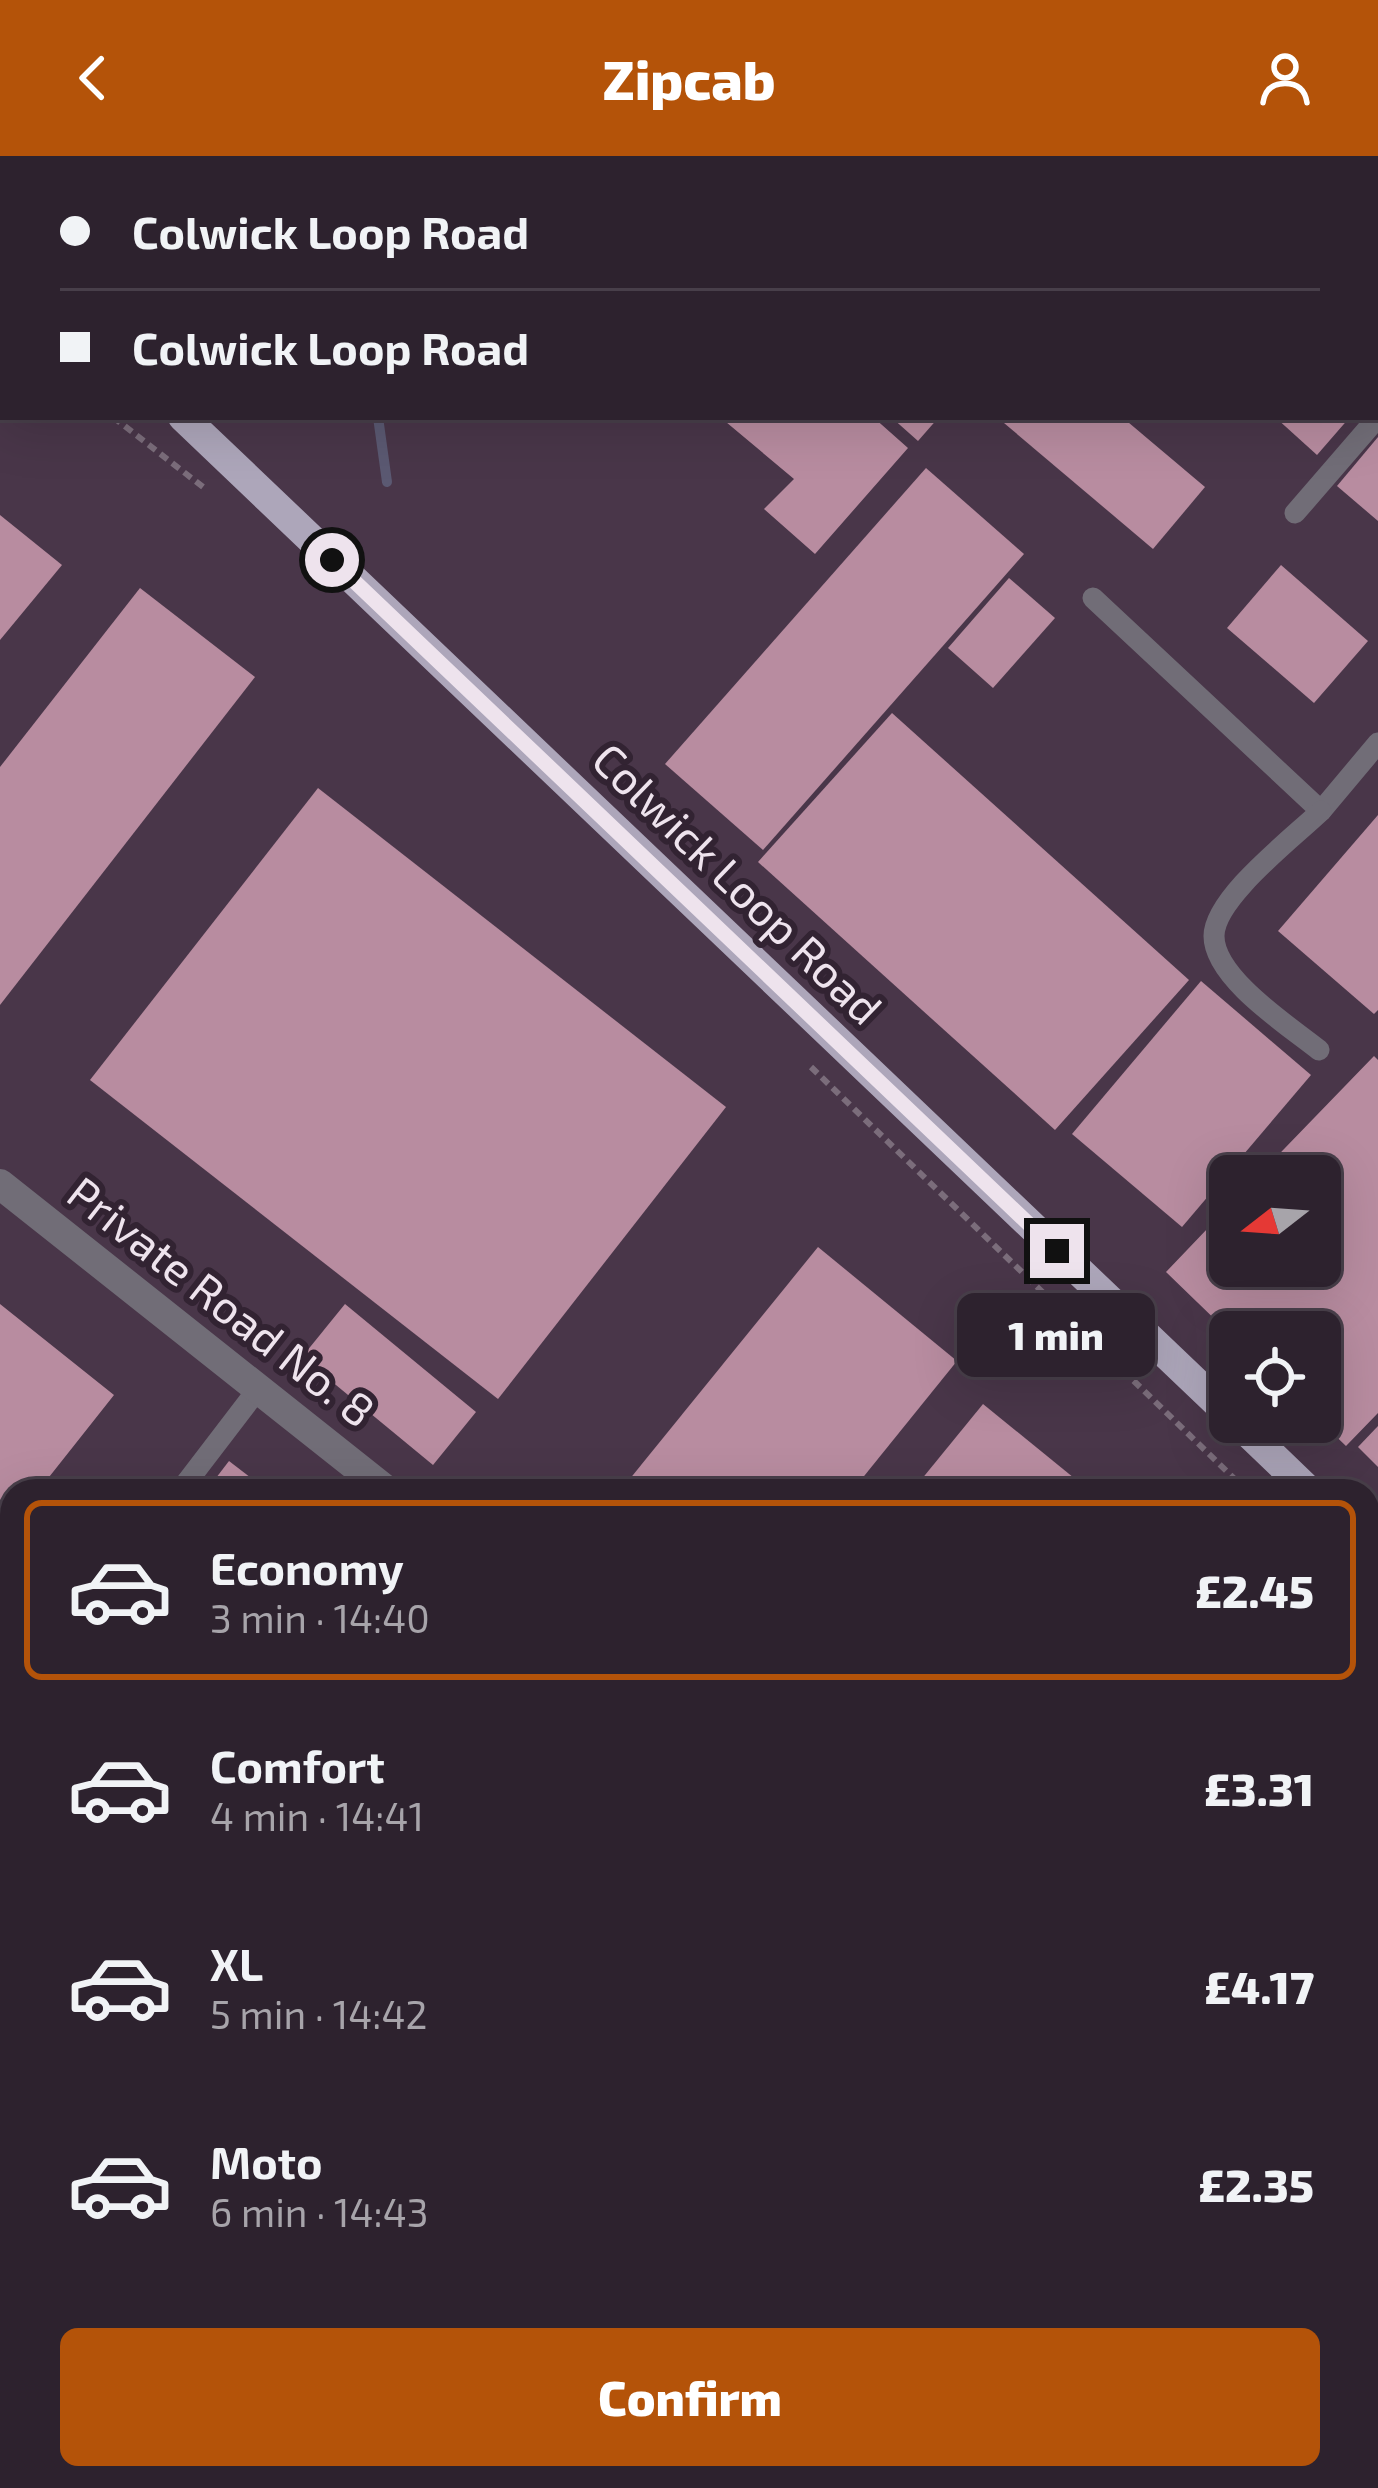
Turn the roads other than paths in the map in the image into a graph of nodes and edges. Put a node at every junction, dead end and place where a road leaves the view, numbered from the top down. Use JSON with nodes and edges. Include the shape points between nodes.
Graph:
{"nodes":[{"id":1,"x":186,"y":420,"type":"edge"},
{"id":2,"x":1375,"y":420,"type":"edge"},
{"id":3,"x":1295,"y":513,"type":"dead end"},
{"id":4,"x":1093,"y":598,"type":"dead end"},
{"id":5,"x":1378,"y":743,"type":"edge"},
{"id":6,"x":1321,"y":811,"type":"junction"},
{"id":7,"x":1319,"y":1049,"type":"dead end"},
{"id":8,"x":0,"y":1184,"type":"edge"},
{"id":9,"x":258,"y":1389,"type":"junction"},
{"id":10,"x":1209,"y":1395,"type":"edge"},
{"id":11,"x":1259,"y":1443,"type":"edge"},
{"id":12,"x":189,"y":1479,"type":"edge"},
{"id":13,"x":372,"y":1479,"type":"edge"},
{"id":14,"x":1297,"y":1479,"type":"edge"}],
"edges":[{"from":1,"to":10,"type":"main road","name":"Colwick Loop Road"},
{"from":2,"to":3,"type":"lane"},
{"from":4,"to":6,"type":"lane"},
{"from":5,"to":6,"type":"lane"},
{"from":6,"to":7,"type":"lane","via":[[1238,890],[1214,935],[1244,988]]},
{"from":8,"to":9,"type":"street","name":"Private Road No. 8"},
{"from":9,"to":12,"type":"lane"},
{"from":9,"to":13,"type":"street","name":"Private Road No. 8"},
{"from":11,"to":14,"type":"main road"}]}
